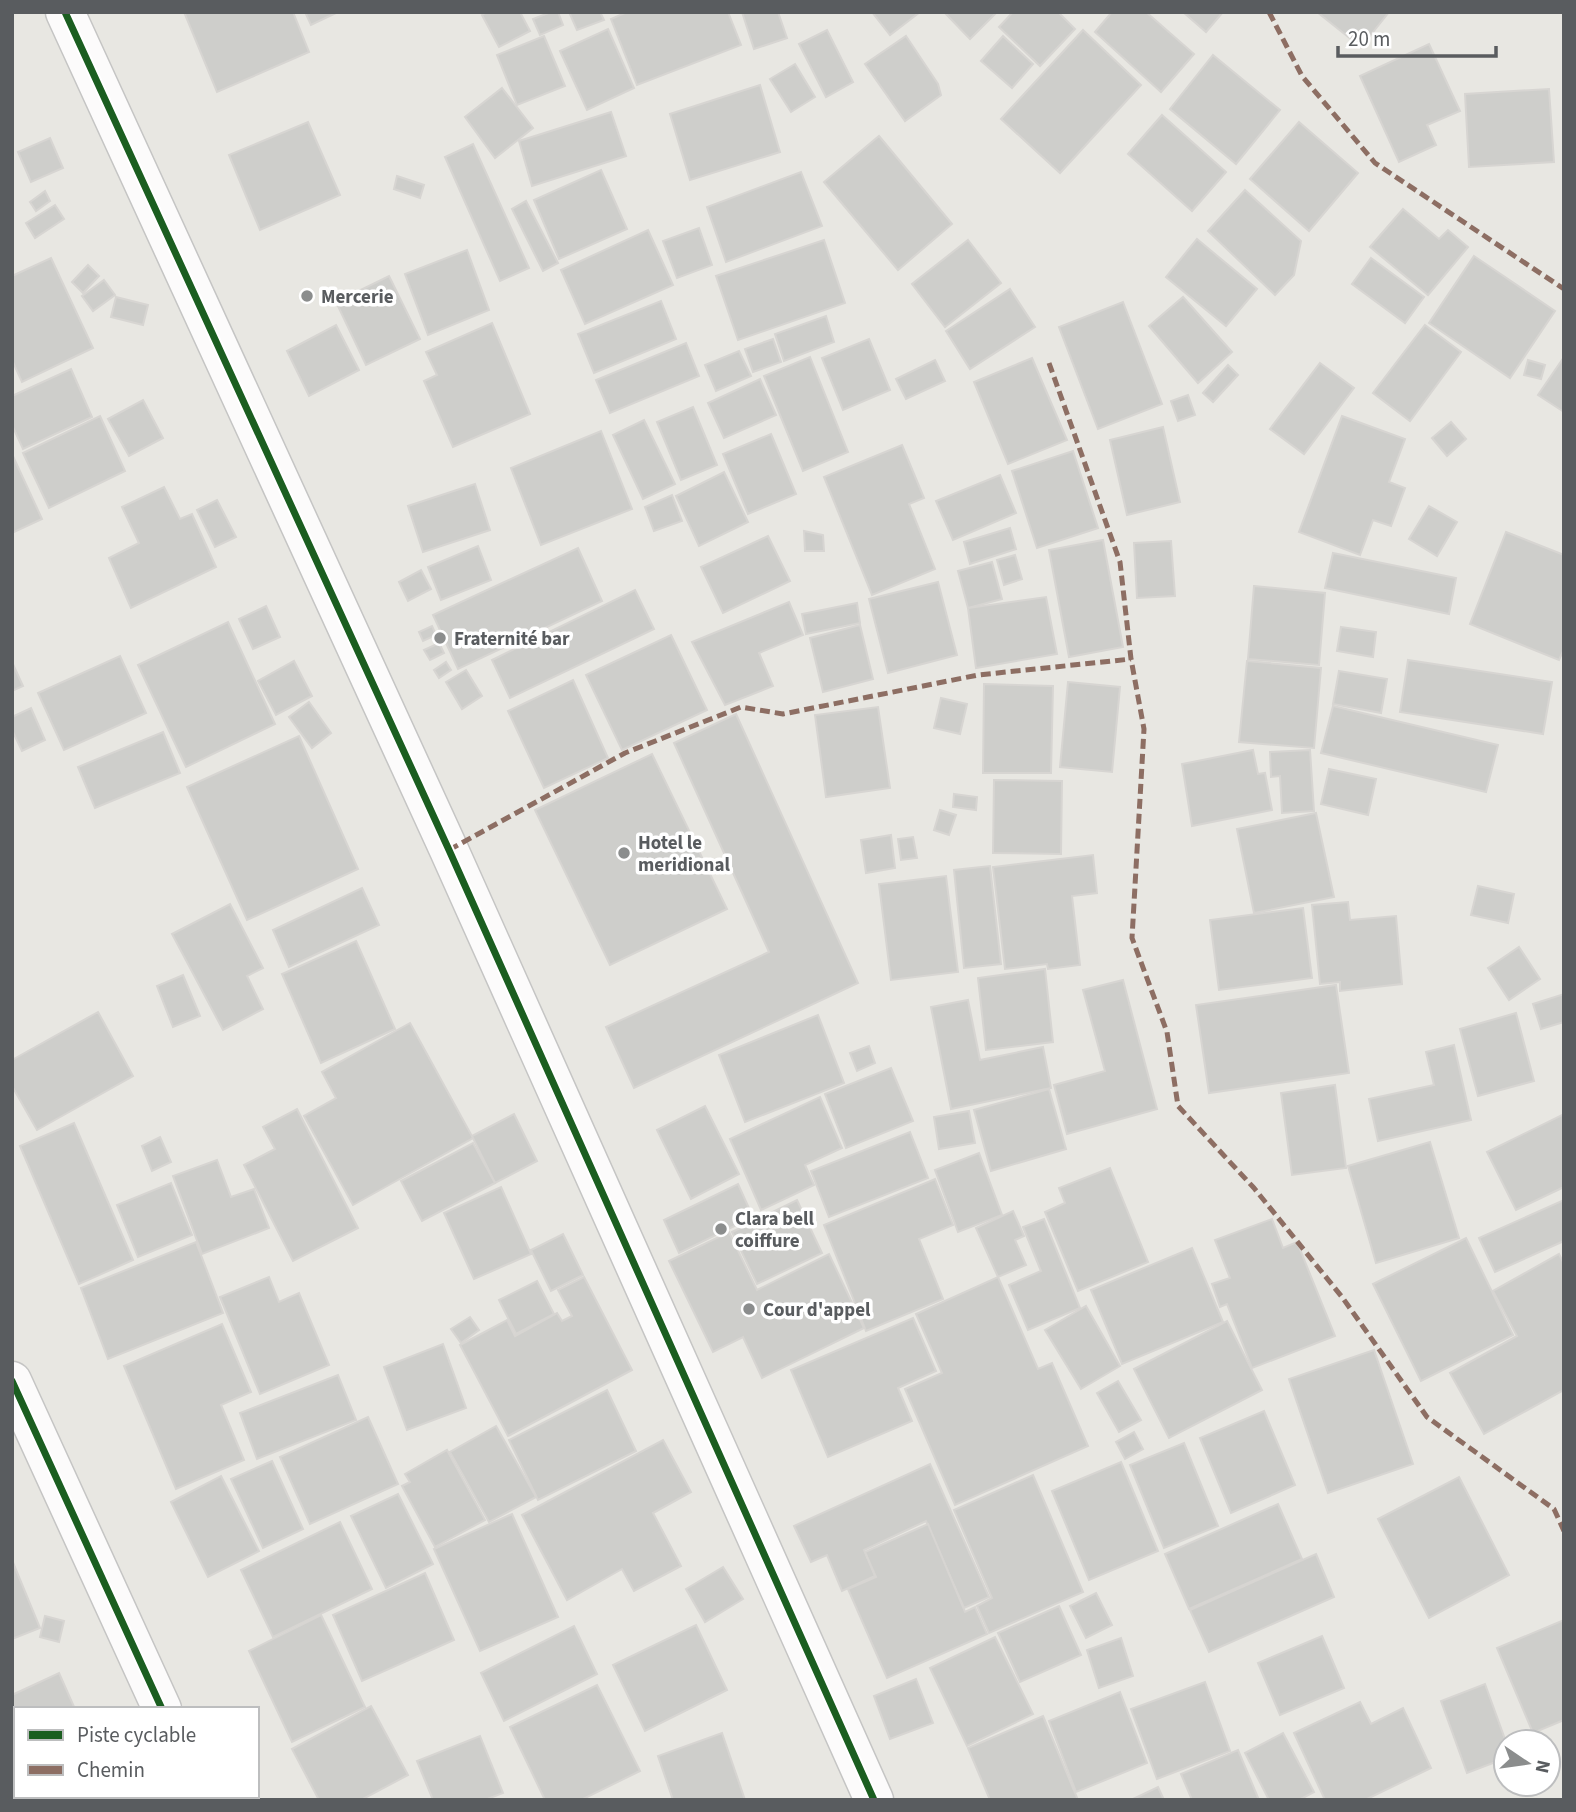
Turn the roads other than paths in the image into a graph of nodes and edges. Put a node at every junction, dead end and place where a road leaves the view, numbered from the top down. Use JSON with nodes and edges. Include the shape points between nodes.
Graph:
{"nodes":[{"id":1,"x":65,"y":12,"type":"edge"},
{"id":2,"x":12,"y":1381,"type":"edge"},
{"id":3,"x":161,"y":1707,"type":"edge"},
{"id":4,"x":874,"y":1800,"type":"edge"}],
"edges":[{"from":1,"to":4,"type":"street","via":[[449,850]]},
{"from":2,"to":3,"type":"street"}]}
